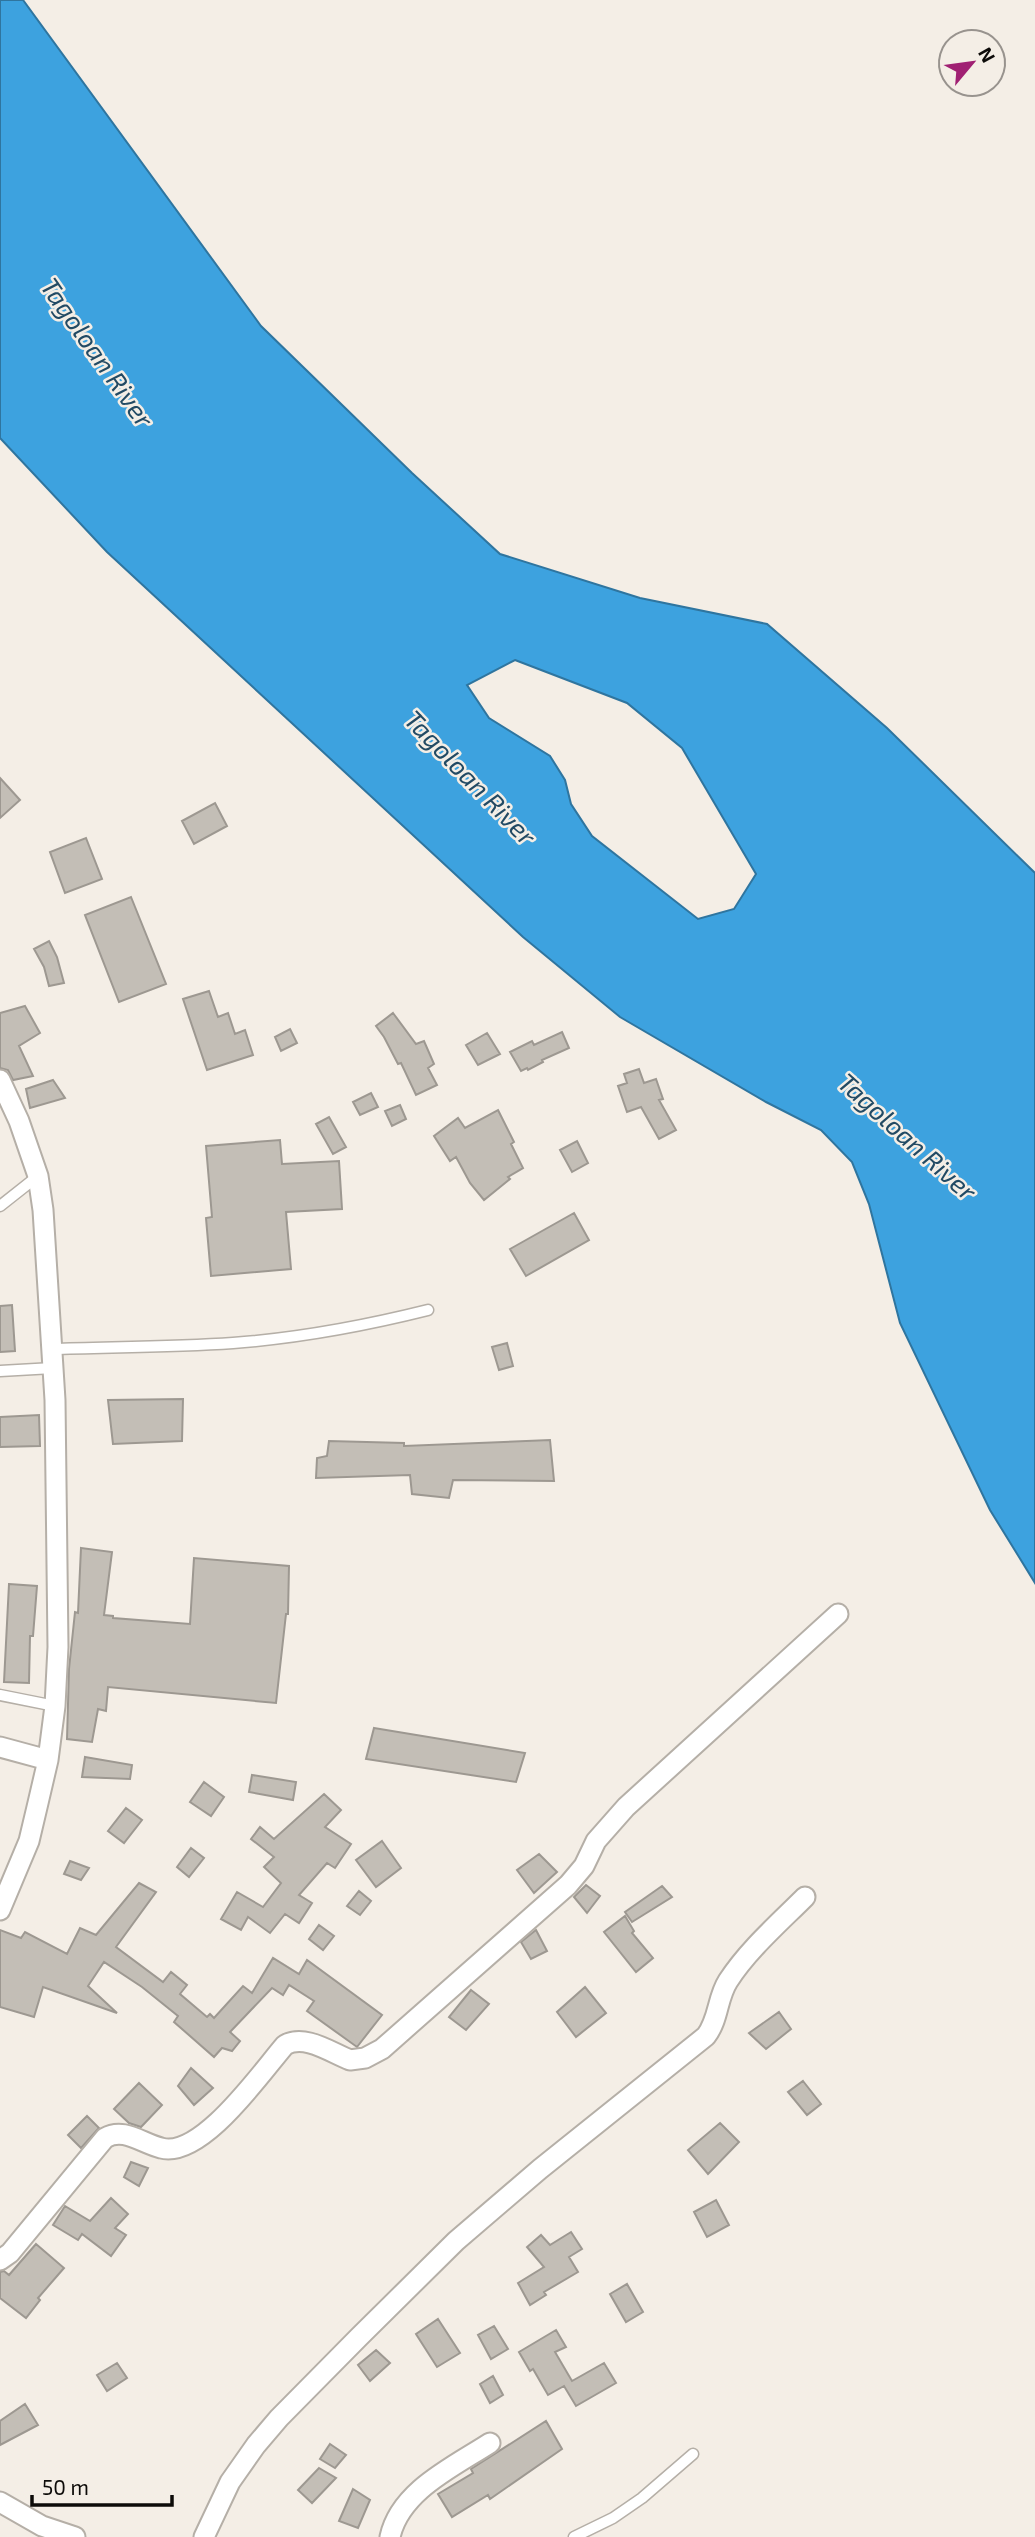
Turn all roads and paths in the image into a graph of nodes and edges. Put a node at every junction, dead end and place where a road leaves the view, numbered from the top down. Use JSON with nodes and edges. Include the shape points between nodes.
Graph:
{"nodes":[{"id":1,"x":0,"y":1080,"type":"edge"},
{"id":2,"x":38,"y":1176,"type":"junction"},
{"id":3,"x":0,"y":1206,"type":"edge"},
{"id":4,"x":428,"y":1310,"type":"dead end"},
{"id":5,"x":53,"y":1358,"type":"junction"},
{"id":6,"x":0,"y":1371,"type":"edge"},
{"id":7,"x":838,"y":1614,"type":"dead end"},
{"id":8,"x":0,"y":1695,"type":"edge"},
{"id":9,"x":55,"y":1706,"type":"junction"},
{"id":10,"x":0,"y":1747,"type":"edge"},
{"id":11,"x":48,"y":1760,"type":"junction"},
{"id":12,"x":805,"y":1897,"type":"dead end"},
{"id":13,"x":0,"y":1910,"type":"edge"},
{"id":14,"x":0,"y":2260,"type":"edge"},
{"id":15,"x":490,"y":2443,"type":"dead end"},
{"id":16,"x":692,"y":2454,"type":"dead end"},
{"id":17,"x":0,"y":2502,"type":"edge"},
{"id":18,"x":75,"y":2537,"type":"edge"},
{"id":19,"x":204,"y":2537,"type":"edge"},
{"id":20,"x":390,"y":2537,"type":"edge"},
{"id":21,"x":574,"y":2537,"type":"edge"}],
"edges":[{"from":1,"to":2,"type":"street"},
{"from":2,"to":3,"type":"lane"},
{"from":2,"to":5,"type":"street"},
{"from":4,"to":5,"type":"lane","via":[[275,1338]]},
{"from":5,"to":6,"type":"lane"},
{"from":5,"to":9,"type":"street"},
{"from":7,"to":14,"type":"street","via":[[626,1807],[596,1841],[568,1885],[382,2049],[358,2061],[293,2041],[211,2130],[195,2141],[172,2150],[112,2133]]},
{"from":8,"to":9,"type":"lane"},
{"from":9,"to":11,"type":"street"},
{"from":10,"to":11,"type":"street"},
{"from":11,"to":13,"type":"street","via":[[29,1841]]},
{"from":12,"to":19,"type":"street","via":[[729,1979],[706,2036],[456,2241],[279,2418],[230,2482]]},
{"from":15,"to":20,"type":"street","via":[[407,2502],[393,2520]]},
{"from":16,"to":21,"type":"lane","via":[[642,2498]]},
{"from":17,"to":18,"type":"street","via":[[42,2526]]}]}
